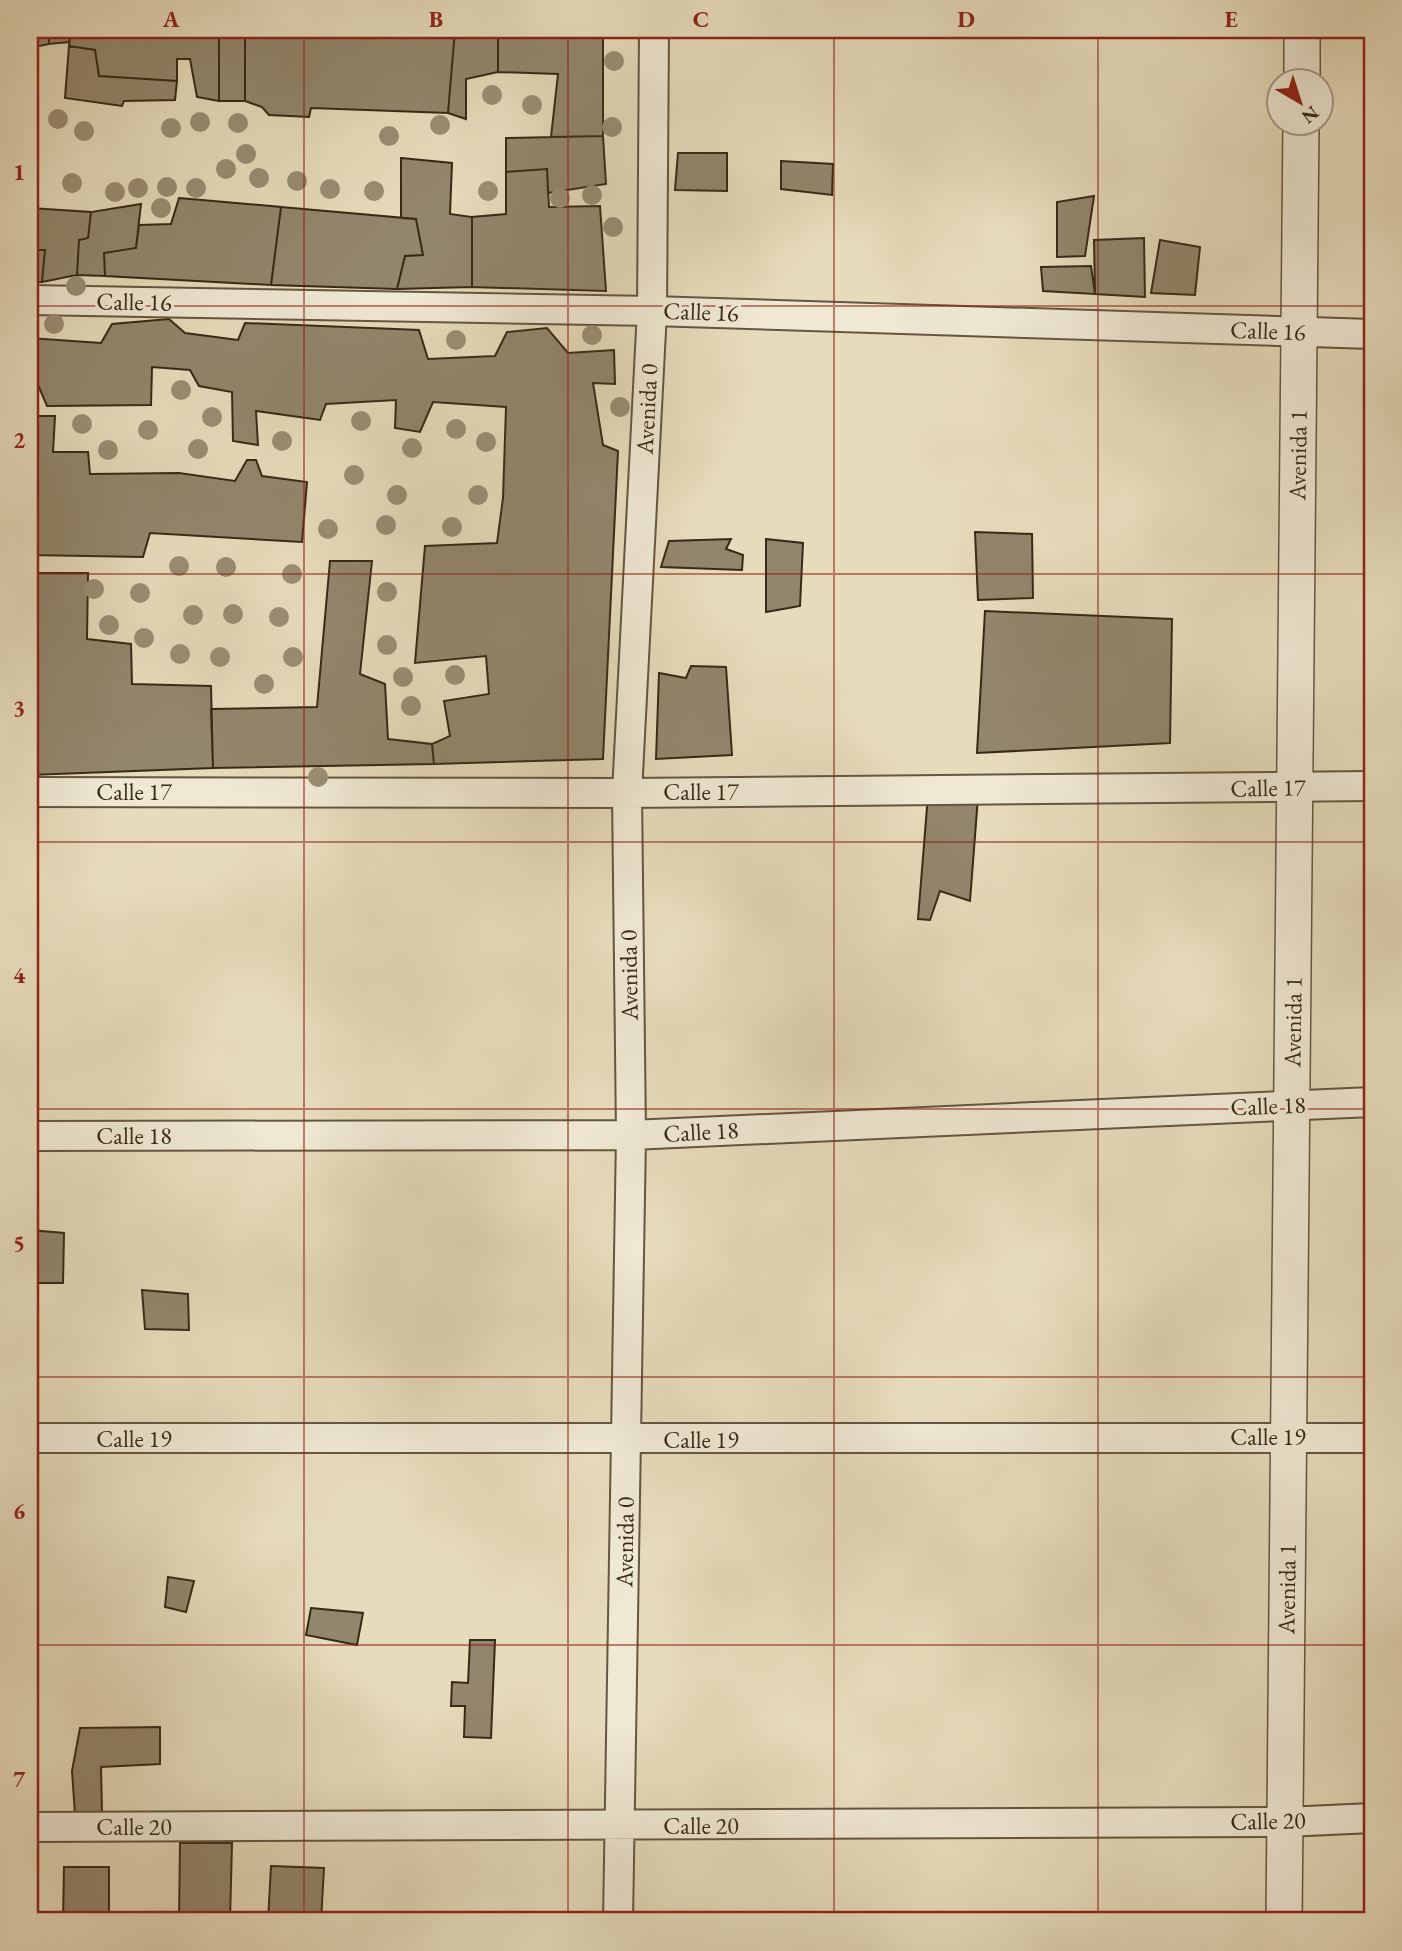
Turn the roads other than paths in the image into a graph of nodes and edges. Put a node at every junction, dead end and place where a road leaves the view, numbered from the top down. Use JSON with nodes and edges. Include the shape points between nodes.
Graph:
{"nodes":[{"id":1,"x":654,"y":30,"type":"edge"},
{"id":2,"x":1302,"y":30,"type":"edge"},
{"id":3,"x":1302,"y":66,"type":"edge"},
{"id":4,"x":1301,"y":136,"type":"edge"},
{"id":5,"x":30,"y":300,"type":"edge"},
{"id":6,"x":652,"y":311,"type":"junction"},
{"id":7,"x":1299,"y":332,"type":"junction"},
{"id":8,"x":1372,"y":334,"type":"edge"},
{"id":9,"x":1372,"y":786,"type":"edge"},
{"id":10,"x":1295,"y":788,"type":"junction"},
{"id":11,"x":30,"y":792,"type":"edge"},
{"id":12,"x":627,"y":793,"type":"junction"},
{"id":13,"x":1372,"y":1102,"type":"edge"},
{"id":14,"x":1292,"y":1104,"type":"junction"},
{"id":15,"x":631,"y":1135,"type":"junction"},
{"id":16,"x":30,"y":1136,"type":"edge"},
{"id":17,"x":1289,"y":1437,"type":"junction"},
{"id":18,"x":30,"y":1438,"type":"edge"},
{"id":19,"x":1372,"y":1438,"type":"edge"},
{"id":20,"x":627,"y":1441,"type":"junction"},
{"id":21,"x":1372,"y":1818,"type":"edge"},
{"id":22,"x":1285,"y":1822,"type":"junction"},
{"id":23,"x":30,"y":1827,"type":"edge"},
{"id":24,"x":620,"y":1827,"type":"junction"},
{"id":25,"x":618,"y":1921,"type":"edge"},
{"id":26,"x":1284,"y":1921,"type":"edge"}],
"edges":[{"from":1,"to":6,"type":"street","name":"Avenida 0"},
{"from":2,"to":3,"type":"street"},
{"from":4,"to":7,"type":"street","name":"Avenida 1"},
{"from":5,"to":6,"type":"street","name":"Calle 16"},
{"from":6,"to":7,"type":"street","name":"Calle 16"},
{"from":6,"to":12,"type":"street","name":"Avenida 0"},
{"from":7,"to":8,"type":"street","name":"Calle 16"},
{"from":7,"to":10,"type":"street","name":"Avenida 1"},
{"from":9,"to":10,"type":"street","name":"Calle 17"},
{"from":10,"to":12,"type":"street","name":"Calle 17"},
{"from":10,"to":14,"type":"street","name":"Avenida 1"},
{"from":11,"to":12,"type":"street","name":"Calle 17"},
{"from":12,"to":15,"type":"street","name":"Avenida 0"},
{"from":13,"to":14,"type":"street","name":"Calle 18"},
{"from":14,"to":15,"type":"street","name":"Calle 18"},
{"from":14,"to":17,"type":"street","name":"Avenida 1"},
{"from":15,"to":16,"type":"street","name":"Calle 18"},
{"from":15,"to":20,"type":"street","name":"Avenida 0"},
{"from":17,"to":19,"type":"street","name":"Calle 19"},
{"from":17,"to":20,"type":"street","name":"Calle 19"},
{"from":17,"to":22,"type":"street","name":"Avenida 1"},
{"from":18,"to":20,"type":"street","name":"Calle 19"},
{"from":20,"to":24,"type":"street","name":"Avenida 0"},
{"from":21,"to":22,"type":"street","name":"Calle 20"},
{"from":22,"to":24,"type":"street","name":"Calle 20"},
{"from":22,"to":26,"type":"street","name":"Avenida 1"},
{"from":23,"to":24,"type":"street","name":"Calle 20"},
{"from":24,"to":25,"type":"street","name":"Avenida 0"}]}
